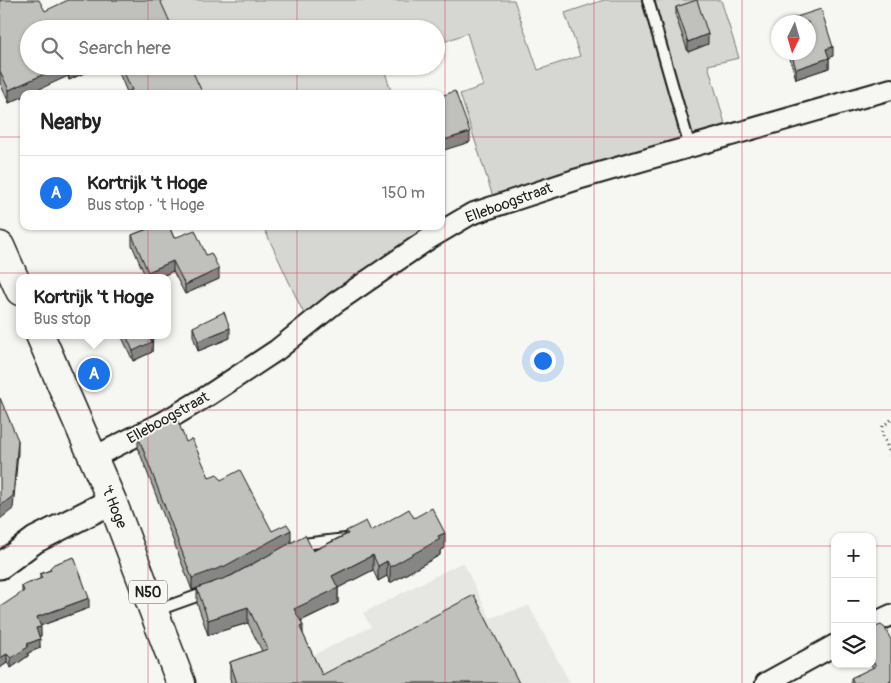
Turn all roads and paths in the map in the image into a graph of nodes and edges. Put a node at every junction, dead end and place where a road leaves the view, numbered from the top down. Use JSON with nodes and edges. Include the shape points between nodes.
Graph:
{"nodes":[{"id":1,"x":648,"y":0,"type":"edge"},
{"id":2,"x":891,"y":89,"type":"edge"},
{"id":3,"x":690,"y":147,"type":"junction"},
{"id":4,"x":444,"y":230,"type":"edge"},
{"id":5,"x":445,"y":230,"type":"edge"},
{"id":6,"x":0,"y":246,"type":"edge"},
{"id":7,"x":16,"y":282,"type":"edge"},
{"id":8,"x":42,"y":339,"type":"edge"},
{"id":9,"x":891,"y":420,"type":"edge"},
{"id":10,"x":891,"y":456,"type":"edge"},
{"id":11,"x":94,"y":457,"type":"junction"},
{"id":12,"x":112,"y":501,"type":"junction"},
{"id":13,"x":347,"y":539,"type":"edge"},
{"id":14,"x":286,"y":553,"type":"edge"},
{"id":15,"x":0,"y":566,"type":"edge"},
{"id":16,"x":219,"y":588,"type":"edge"},
{"id":17,"x":155,"y":611,"type":"junction"},
{"id":18,"x":891,"y":615,"type":"edge"},
{"id":19,"x":874,"y":623,"type":"edge"},
{"id":20,"x":831,"y":647,"type":"edge"},
{"id":21,"x":181,"y":683,"type":"edge"},
{"id":22,"x":766,"y":683,"type":"edge"}],
"edges":[{"from":1,"to":3,"type":"lane"},
{"from":2,"to":3,"type":"street","name":"Elleboogstraat"},
{"from":3,"to":5,"type":"street","name":"Elleboogstraat","via":[[471,214]]},
{"from":4,"to":11,"type":"street","name":"Elleboogstraat","via":[[335,303],[277,350],[210,395]]},
{"from":6,"to":7,"type":"main road"},
{"from":8,"to":11,"type":"main road","name":"'t Hoge","number":"N50"},
{"from":9,"to":10,"type":"path","via":[[883,426],[882,433]]},
{"from":11,"to":12,"type":"main road","name":"'t Hoge","number":"N50"},
{"from":12,"to":15,"type":"street","via":[[35,540]]},
{"from":12,"to":17,"type":"main road","name":"'t Hoge","number":"N50"},
{"from":13,"to":14,"type":"lane","via":[[303,544]]},
{"from":16,"to":17,"type":"lane"},
{"from":17,"to":21,"type":"main road","name":"'t Hoge","number":"N50"},
{"from":18,"to":19,"type":"street"},
{"from":20,"to":22,"type":"street"}]}
